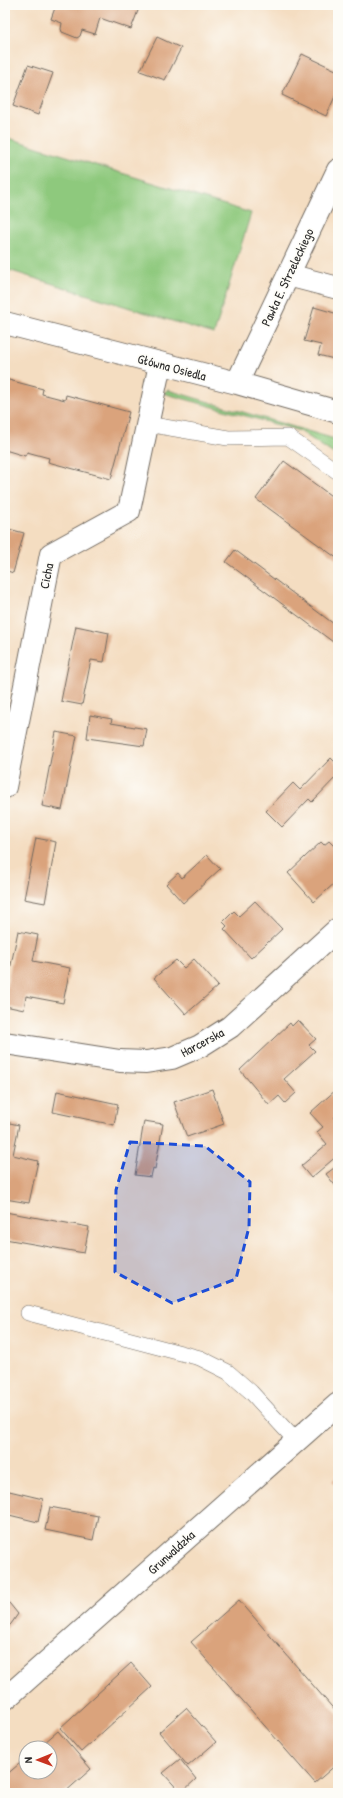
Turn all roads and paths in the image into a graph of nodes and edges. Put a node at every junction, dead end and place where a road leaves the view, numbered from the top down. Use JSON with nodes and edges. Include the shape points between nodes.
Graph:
{"nodes":[{"id":1,"x":338,"y":170,"type":"edge"},
{"id":2,"x":288,"y":275,"type":"junction"},
{"id":3,"x":338,"y":288,"type":"edge"},
{"id":4,"x":5,"y":323,"type":"edge"},
{"id":5,"x":160,"y":364,"type":"junction"},
{"id":6,"x":237,"y":384,"type":"junction"},
{"id":7,"x":338,"y":412,"type":"edge"},
{"id":8,"x":147,"y":424,"type":"junction"},
{"id":9,"x":338,"y":472,"type":"edge"},
{"id":10,"x":5,"y":787,"type":"edge"},
{"id":11,"x":338,"y":929,"type":"edge"},
{"id":12,"x":5,"y":1042,"type":"edge"},
{"id":13,"x":28,"y":1313,"type":"dead end"},
{"id":14,"x":338,"y":1404,"type":"edge"},
{"id":15,"x":296,"y":1441,"type":"junction"},
{"id":16,"x":5,"y":1699,"type":"edge"}],
"edges":[{"from":1,"to":2,"type":"street","name":"Pawła E. Strzeleckiego"},
{"from":2,"to":3,"type":"street"},
{"from":2,"to":6,"type":"street","name":"Pawła E. Strzeleckiego"},
{"from":4,"to":5,"type":"street","name":"Główna Osiedla"},
{"from":5,"to":6,"type":"street","name":"Główna Osiedla"},
{"from":5,"to":8,"type":"street","name":"Cicha"},
{"from":6,"to":7,"type":"street","name":"Główna Osiedla"},
{"from":8,"to":9,"type":"lane","via":[[228,438],[288,437]]},
{"from":8,"to":10,"type":"street","name":"Cicha","via":[[129,511],[51,554]]},
{"from":11,"to":12,"type":"street","name":"Harcerska","via":[[230,1027],[200,1046],[172,1058],[146,1062],[120,1061]]},
{"from":13,"to":15,"type":"lane","via":[[200,1358],[228,1372],[251,1392]]},
{"from":14,"to":15,"type":"street","name":"Grunwaldzka"},
{"from":15,"to":16,"type":"street","name":"Grunwaldzka"}]}
